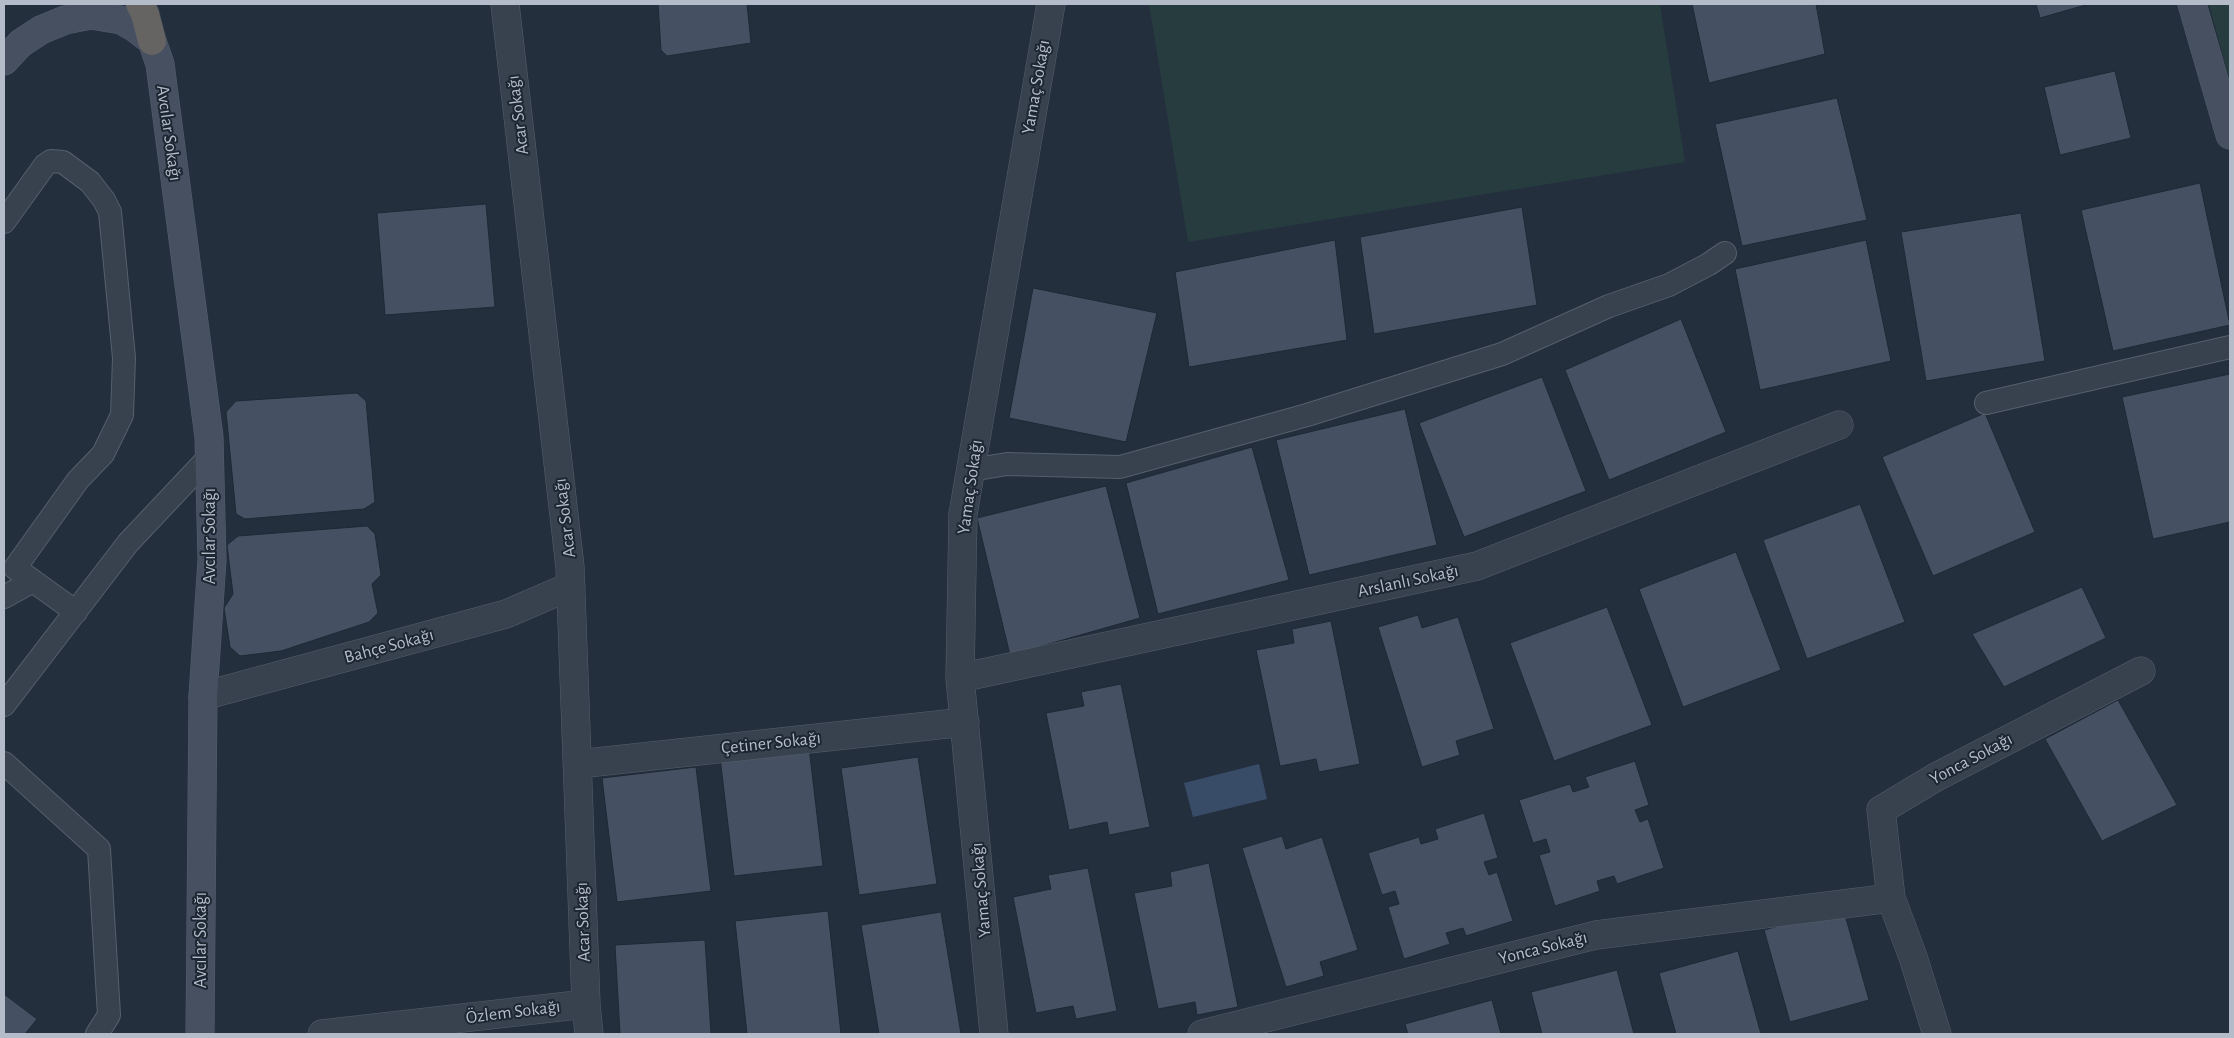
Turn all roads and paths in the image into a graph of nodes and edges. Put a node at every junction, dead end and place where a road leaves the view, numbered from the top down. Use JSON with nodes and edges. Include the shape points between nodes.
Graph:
{"nodes":[{"id":1,"x":505,"y":4,"type":"edge"},
{"id":2,"x":1051,"y":4,"type":"edge"},
{"id":3,"x":2192,"y":4,"type":"edge"},
{"id":4,"x":144,"y":7,"type":"edge"},
{"id":5,"x":152,"y":41,"type":"junction"},
{"id":6,"x":4,"y":61,"type":"edge"},
{"id":7,"x":2230,"y":135,"type":"edge"},
{"id":8,"x":4,"y":222,"type":"edge"},
{"id":9,"x":1724,"y":253,"type":"dead end"},
{"id":10,"x":2230,"y":347,"type":"edge"},
{"id":11,"x":1986,"y":403,"type":"dead end"},
{"id":12,"x":1839,"y":425,"type":"dead end"},
{"id":13,"x":210,"y":456,"type":"junction"},
{"id":14,"x":971,"y":470,"type":"junction"},
{"id":15,"x":32,"y":580,"type":"junction"},
{"id":16,"x":571,"y":586,"type":"junction"},
{"id":17,"x":4,"y":597,"type":"edge"},
{"id":18,"x":76,"y":612,"type":"junction"},
{"id":19,"x":2141,"y":671,"type":"dead end"},
{"id":20,"x":960,"y":678,"type":"junction"},
{"id":21,"x":203,"y":696,"type":"junction"},
{"id":22,"x":4,"y":705,"type":"edge"},
{"id":23,"x":965,"y":722,"type":"junction"},
{"id":24,"x":4,"y":763,"type":"edge"},
{"id":25,"x":578,"y":764,"type":"junction"},
{"id":26,"x":1891,"y":898,"type":"junction"},
{"id":27,"x":586,"y":1004,"type":"junction"},
{"id":28,"x":97,"y":1034,"type":"edge"},
{"id":29,"x":200,"y":1034,"type":"edge"},
{"id":30,"x":322,"y":1034,"type":"edge"},
{"id":31,"x":589,"y":1034,"type":"edge"},
{"id":32,"x":994,"y":1034,"type":"edge"},
{"id":33,"x":1202,"y":1034,"type":"edge"},
{"id":34,"x":1937,"y":1034,"type":"edge"}],
"edges":[{"from":1,"to":16,"type":"street","name":"Acar Sokağı"},
{"from":2,"to":14,"type":"street","name":"Yamaç Sokağı"},
{"from":3,"to":7,"type":"main road"},
{"from":4,"to":5,"type":"highway"},
{"from":5,"to":6,"type":"main road","via":[[121,20],[91,15],[65,20],[41,30]]},
{"from":5,"to":13,"type":"main road","name":"Avcılar Sokağı","via":[[160,64]]},
{"from":8,"to":15,"type":"lane","via":[[51,161],[63,162],[90,182],[110,212],[124,358],[122,415],[104,454],[78,480],[15,568]]},
{"from":9,"to":14,"type":"lane","via":[[1669,285],[1609,306],[1502,354],[1307,415],[1120,467],[1008,464]]},
{"from":10,"to":11,"type":"lane"},
{"from":12,"to":20,"type":"street","name":"Arslanlı Sokağı","via":[[1477,566]]},
{"from":13,"to":18,"type":"lane","via":[[128,543]]},
{"from":13,"to":21,"type":"main road","name":"Avcılar Sokağı","via":[[212,560]]},
{"from":14,"to":20,"type":"street","name":"Yamaç Sokağı","via":[[963,514]]},
{"from":15,"to":17,"type":"lane"},
{"from":15,"to":18,"type":"lane"},
{"from":16,"to":21,"type":"street","name":"Bahçe Sokağı","via":[[506,614]]},
{"from":16,"to":25,"type":"street","name":"Acar Sokağı"},
{"from":18,"to":22,"type":"lane"},
{"from":19,"to":26,"type":"street","name":"Yonca Sokağı","via":[[1936,777],[1881,810]]},
{"from":20,"to":23,"type":"street","name":"Yamaç Sokağı"},
{"from":21,"to":29,"type":"main road","name":"Avcılar Sokağı"},
{"from":23,"to":25,"type":"street","name":"Çetiner Sokağı"},
{"from":23,"to":32,"type":"street","name":"Yamaç Sokağı"},
{"from":24,"to":28,"type":"lane","via":[[99,849],[109,1015]]},
{"from":25,"to":27,"type":"street","name":"Acar Sokağı"},
{"from":26,"to":33,"type":"street","name":"Yonca Sokağı","via":[[1596,935]]},
{"from":26,"to":34,"type":"street","name":"Yonca Sokağı","via":[[1914,957]]},
{"from":27,"to":30,"type":"street","name":"Özlem Sokağı"},
{"from":27,"to":31,"type":"street","name":"Acar Sokağı"}]}
